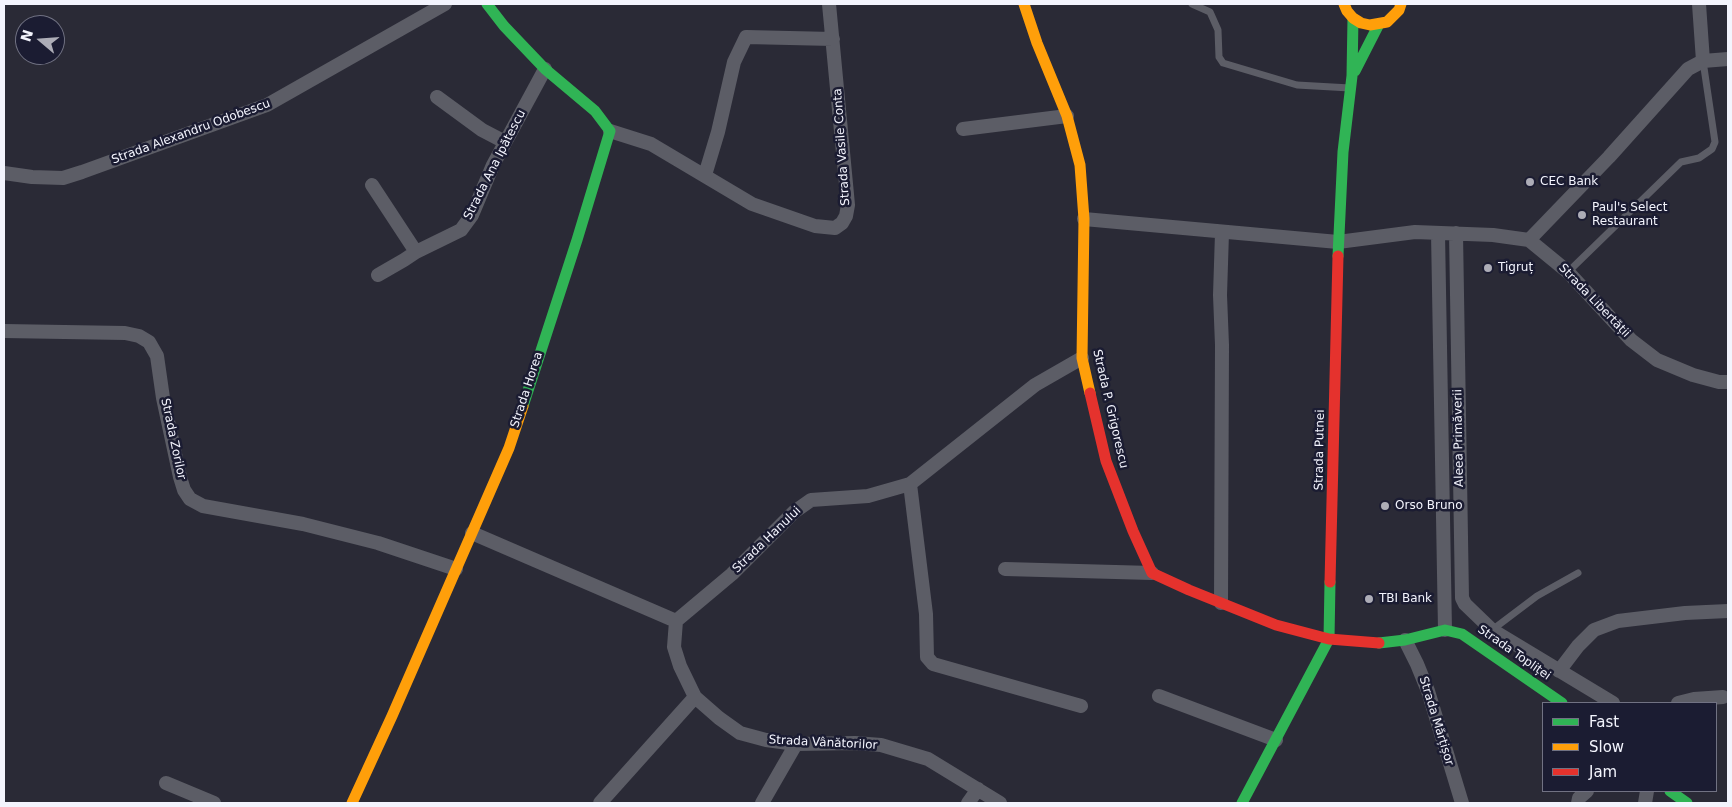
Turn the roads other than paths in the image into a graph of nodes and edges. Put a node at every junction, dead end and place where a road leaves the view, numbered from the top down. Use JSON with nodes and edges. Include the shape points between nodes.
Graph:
{"nodes":[{"id":1,"x":445,"y":4,"type":"edge"},
{"id":2,"x":487,"y":4,"type":"edge"},
{"id":3,"x":829,"y":4,"type":"edge"},
{"id":4,"x":1024,"y":4,"type":"edge"},
{"id":5,"x":1192,"y":4,"type":"edge"},
{"id":6,"x":1344,"y":4,"type":"edge"},
{"id":7,"x":1412,"y":4,"type":"edge"},
{"id":8,"x":1699,"y":4,"type":"edge"},
{"id":9,"x":1400,"y":7,"type":"edge"},
{"id":10,"x":1353,"y":18,"type":"junction"},
{"id":11,"x":1378,"y":24,"type":"junction"},
{"id":12,"x":833,"y":39,"type":"junction"},
{"id":13,"x":1728,"y":59,"type":"edge"},
{"id":14,"x":1703,"y":61,"type":"junction"},
{"id":15,"x":545,"y":69,"type":"junction"},
{"id":16,"x":1351,"y":82,"type":"junction"},
{"id":17,"x":438,"y":98,"type":"dead end"},
{"id":18,"x":1067,"y":116,"type":"junction"},
{"id":19,"x":963,"y":129,"type":"dead end"},
{"id":20,"x":610,"y":131,"type":"junction"},
{"id":21,"x":505,"y":142,"type":"junction"},
{"id":22,"x":4,"y":173,"type":"edge"},
{"id":23,"x":705,"y":175,"type":"junction"},
{"id":24,"x":372,"y":184,"type":"dead end"},
{"id":25,"x":1084,"y":219,"type":"junction"},
{"id":26,"x":1222,"y":233,"type":"junction"},
{"id":27,"x":1438,"y":233,"type":"junction"},
{"id":28,"x":1456,"y":233,"type":"junction"},
{"id":29,"x":1529,"y":240,"type":"junction"},
{"id":30,"x":1338,"y":242,"type":"junction"},
{"id":31,"x":416,"y":252,"type":"junction"},
{"id":32,"x":1568,"y":272,"type":"junction"},
{"id":33,"x":378,"y":275,"type":"dead end"},
{"id":34,"x":4,"y":330,"type":"edge"},
{"id":35,"x":1082,"y":358,"type":"junction"},
{"id":36,"x":1728,"y":382,"type":"edge"},
{"id":37,"x":910,"y":484,"type":"junction"},
{"id":38,"x":472,"y":533,"type":"junction"},
{"id":39,"x":456,"y":569,"type":"junction"},
{"id":40,"x":1005,"y":569,"type":"dead end"},
{"id":41,"x":1152,"y":573,"type":"junction"},
{"id":42,"x":1578,"y":573,"type":"dead end"},
{"id":43,"x":1221,"y":603,"type":"junction"},
{"id":44,"x":1728,"y":611,"type":"edge"},
{"id":45,"x":676,"y":621,"type":"junction"},
{"id":46,"x":1445,"y":630,"type":"junction"},
{"id":47,"x":1492,"y":630,"type":"junction"},
{"id":48,"x":1329,"y":639,"type":"junction"},
{"id":49,"x":1405,"y":640,"type":"junction"},
{"id":50,"x":1477,"y":643,"type":"junction"},
{"id":51,"x":1559,"y":671,"type":"junction"},
{"id":52,"x":1159,"y":696,"type":"dead end"},
{"id":53,"x":695,"y":697,"type":"junction"},
{"id":54,"x":1723,"y":697,"type":"dead end"},
{"id":55,"x":1561,"y":702,"type":"edge"},
{"id":56,"x":1610,"y":702,"type":"edge"},
{"id":57,"x":1683,"y":702,"type":"edge"},
{"id":58,"x":1081,"y":706,"type":"dead end"},
{"id":59,"x":1276,"y":740,"type":"junction"},
{"id":60,"x":796,"y":744,"type":"junction"},
{"id":61,"x":166,"y":783,"type":"dead end"},
{"id":62,"x":978,"y":789,"type":"junction"},
{"id":63,"x":1586,"y":792,"type":"edge"},
{"id":64,"x":1671,"y":792,"type":"edge"},
{"id":65,"x":214,"y":803,"type":"edge"},
{"id":66,"x":352,"y":803,"type":"edge"},
{"id":67,"x":600,"y":803,"type":"edge"},
{"id":68,"x":762,"y":803,"type":"edge"},
{"id":69,"x":968,"y":803,"type":"edge"},
{"id":70,"x":1000,"y":803,"type":"edge"},
{"id":71,"x":1242,"y":803,"type":"edge"},
{"id":72,"x":1462,"y":803,"type":"edge"},
{"id":73,"x":1578,"y":803,"type":"edge"},
{"id":74,"x":1687,"y":803,"type":"edge"}],
"edges":[{"from":1,"to":22,"type":"street","name":"Strada Alexandru Odobescu","via":[[267,106],[63,178]]},
{"from":2,"to":15,"type":"street"},
{"from":3,"to":12,"type":"street","name":"Strada Vasile Conta"},
{"from":4,"to":18,"type":"street","name":"Strada P. Grigorescu"},
{"from":5,"to":16,"type":"lane","via":[[1210,12],[1218,30],[1219,57],[1223,63],[1297,85]]},
{"from":6,"to":10,"type":"street"},
{"from":7,"to":9,"type":"street"},
{"from":8,"to":14,"type":"street"},
{"from":9,"to":11,"type":"street","via":[[1387,22]]},
{"from":10,"to":11,"type":"street","via":[[1370,25]]},
{"from":10,"to":16,"type":"street","name":"Strada Putnei"},
{"from":11,"to":16,"type":"street","name":"Strada Putnei"},
{"from":12,"to":23,"type":"street","via":[[746,38],[734,62]]},
{"from":12,"to":23,"type":"street","name":"Strada Vasile Conta","via":[[848,205],[842,223],[835,228],[815,226],[752,204]]},
{"from":13,"to":14,"type":"street"},
{"from":14,"to":29,"type":"street","via":[[1688,69]]},
{"from":14,"to":32,"type":"lane","via":[[1715,142],[1712,149],[1699,158],[1681,162]]},
{"from":15,"to":20,"type":"street","via":[[595,111]]},
{"from":15,"to":21,"type":"street","name":"Strada Ana Ipătescu"},
{"from":16,"to":30,"type":"street","name":"Strada Putnei","via":[[1342,152]]},
{"from":17,"to":21,"type":"street","via":[[482,130]]},
{"from":18,"to":19,"type":"street"},
{"from":18,"to":25,"type":"street","name":"Strada P. Grigorescu","via":[[1080,165]]},
{"from":20,"to":23,"type":"street","name":"Strada Vasile Conta","via":[[651,144]]},
{"from":20,"to":38,"type":"street","name":"Strada Horea","via":[[509,448]]},
{"from":21,"to":31,"type":"street","name":"Strada Ana Ipătescu","via":[[472,216],[462,230]]},
{"from":24,"to":31,"type":"street"},
{"from":25,"to":26,"type":"street"},
{"from":25,"to":35,"type":"street","name":"Strada P. Grigorescu"},
{"from":26,"to":30,"type":"street"},
{"from":26,"to":43,"type":"street"},
{"from":27,"to":28,"type":"street"},
{"from":27,"to":30,"type":"street","via":[[1415,232]]},
{"from":27,"to":46,"type":"street","name":"Aleea Primăverii"},
{"from":28,"to":29,"type":"street"},
{"from":28,"to":47,"type":"street","name":"Aleea Primăverii","via":[[1462,598]]},
{"from":29,"to":32,"type":"street","name":"Strada Libertății"},
{"from":30,"to":48,"type":"street","name":"Strada Putnei"},
{"from":31,"to":33,"type":"street","name":"Strada Ana Ipătescu"},
{"from":32,"to":36,"type":"street","name":"Strada Libertății","via":[[1631,340],[1657,360],[1693,376]]},
{"from":34,"to":39,"type":"street","name":"Strada Zorilor","via":[[124,333],[140,336],[149,342],[157,356],[184,490],[190,499],[203,506],[322,529],[378,543]]},
{"from":35,"to":37,"type":"street","name":"Strada Hanului","via":[[1034,385]]},
{"from":35,"to":41,"type":"street","name":"Strada P. Grigorescu","via":[[1106,461]]},
{"from":37,"to":45,"type":"street","name":"Strada Hanului","via":[[868,496],[811,500]]},
{"from":37,"to":58,"type":"street","via":[[926,614],[927,657],[933,664]]},
{"from":38,"to":39,"type":"street","name":"Strada Horea"},
{"from":38,"to":45,"type":"street"},
{"from":39,"to":66,"type":"street","name":"Strada Horea"},
{"from":40,"to":41,"type":"street"},
{"from":41,"to":43,"type":"street"},
{"from":42,"to":47,"type":"lane","via":[[1537,596]]},
{"from":43,"to":48,"type":"street","via":[[1276,625]]},
{"from":44,"to":51,"type":"street","via":[[1618,621],[1594,630]]},
{"from":45,"to":53,"type":"street","name":"Strada Vânătorilor","via":[[674,647]]},
{"from":46,"to":49,"type":"street"},
{"from":46,"to":50,"type":"street","name":"Strada Topliței","via":[[1462,634]]},
{"from":47,"to":50,"type":"street"},
{"from":47,"to":51,"type":"street","name":"Aleea Primăverii"},
{"from":48,"to":49,"type":"street","via":[[1382,643]]},
{"from":48,"to":59,"type":"street","name":"Strada Putnei"},
{"from":49,"to":72,"type":"street","name":"Strada Mărțișor","via":[[1428,691]]},
{"from":50,"to":55,"type":"street","name":"Strada Topliței"},
{"from":51,"to":56,"type":"street","name":"Aleea Primăverii"},
{"from":52,"to":59,"type":"street"},
{"from":53,"to":60,"type":"street","name":"Strada Vânătorilor","via":[[740,733]]},
{"from":53,"to":67,"type":"street"},
{"from":54,"to":57,"type":"street"},
{"from":59,"to":71,"type":"street","name":"Strada Putnei"},
{"from":60,"to":62,"type":"street","name":"Strada Vânătorilor","via":[[881,745],[928,760]]},
{"from":60,"to":68,"type":"street"},
{"from":61,"to":65,"type":"street"},
{"from":62,"to":69,"type":"street"},
{"from":62,"to":70,"type":"street","name":"Strada Vânătorilor"},
{"from":63,"to":73,"type":"street"},
{"from":64,"to":74,"type":"street"}]}
